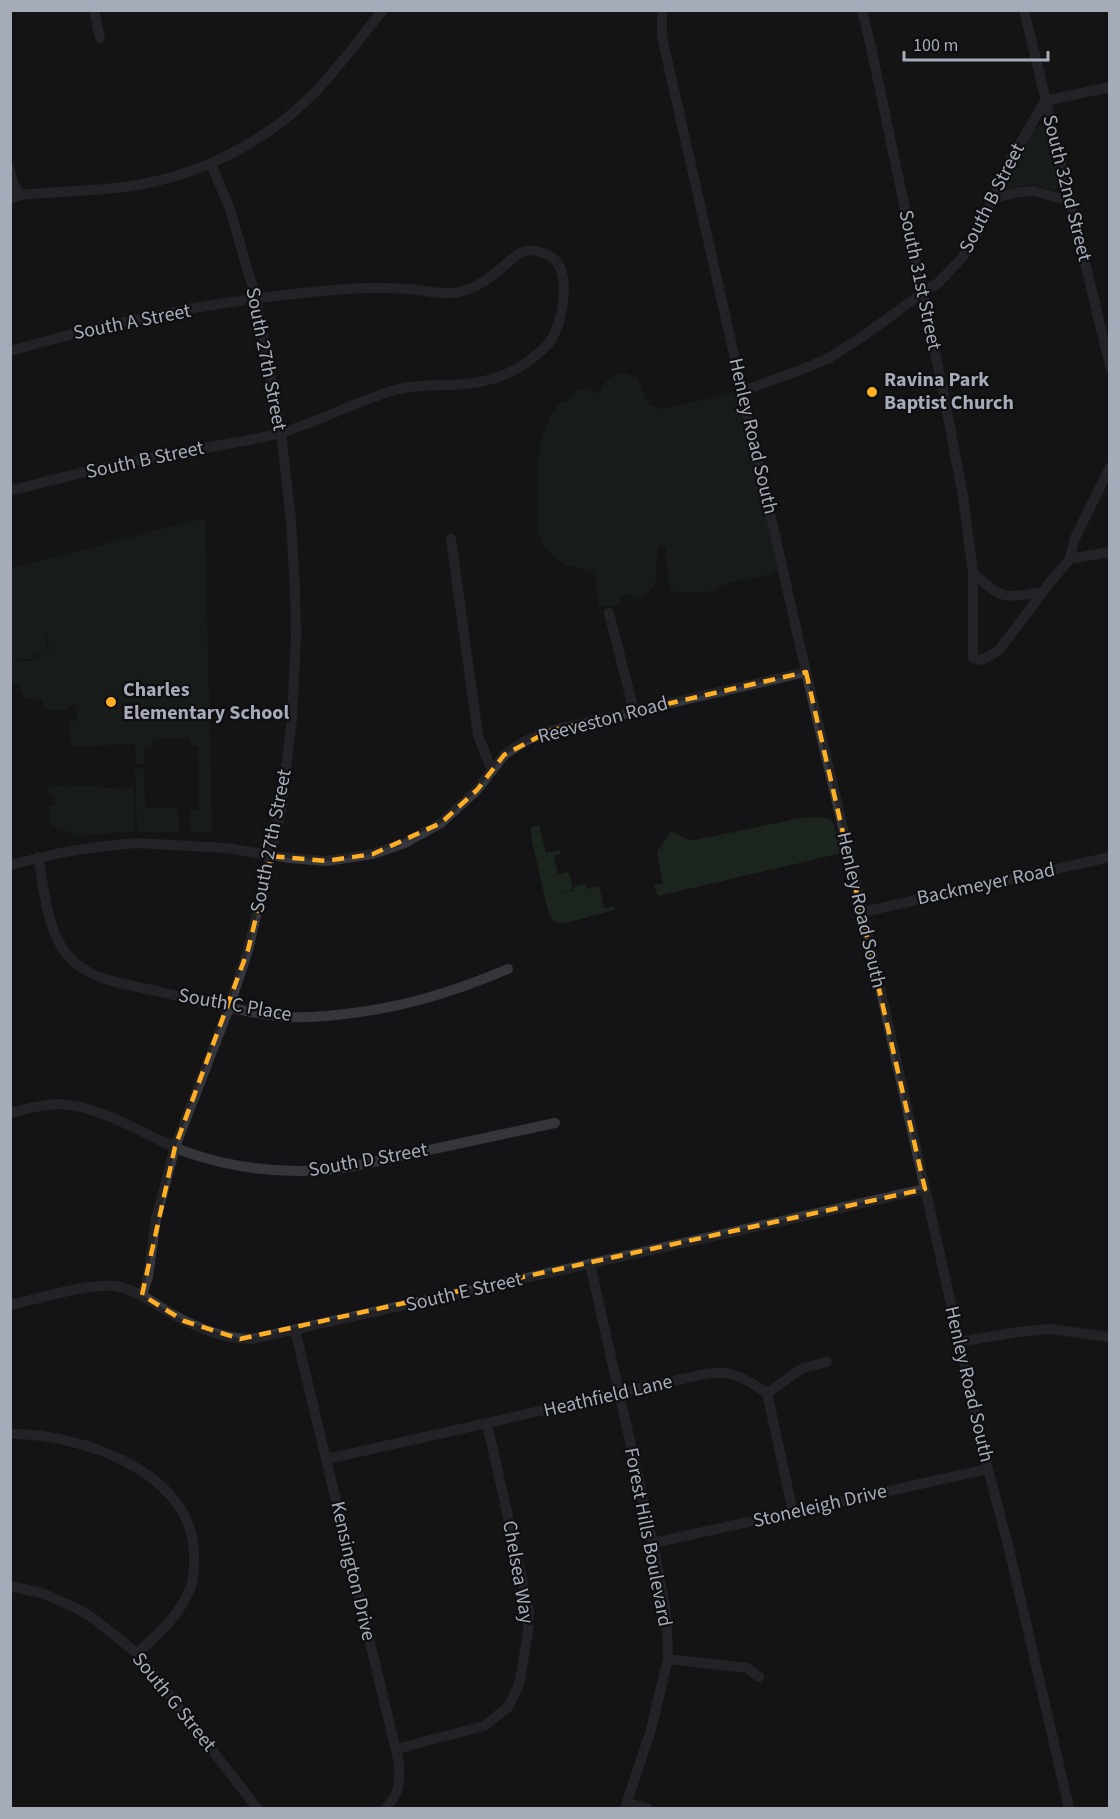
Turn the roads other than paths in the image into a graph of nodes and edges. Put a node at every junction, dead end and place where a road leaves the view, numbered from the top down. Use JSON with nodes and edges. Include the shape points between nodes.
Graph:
{"nodes":[{"id":1,"x":94,"y":10,"type":"edge"},
{"id":2,"x":383,"y":10,"type":"edge"},
{"id":3,"x":662,"y":10,"type":"edge"},
{"id":4,"x":862,"y":10,"type":"edge"},
{"id":5,"x":1024,"y":10,"type":"edge"},
{"id":6,"x":100,"y":38,"type":"dead end"},
{"id":7,"x":1110,"y":87,"type":"edge"},
{"id":8,"x":1045,"y":101,"type":"junction"},
{"id":9,"x":211,"y":164,"type":"junction"},
{"id":10,"x":10,"y":170,"type":"edge"},
{"id":11,"x":15,"y":197,"type":"edge"},
{"id":12,"x":994,"y":198,"type":"junction"},
{"id":13,"x":1070,"y":201,"type":"junction"},
{"id":14,"x":922,"y":293,"type":"junction"},
{"id":15,"x":256,"y":299,"type":"junction"},
{"id":16,"x":10,"y":351,"type":"edge"},
{"id":17,"x":1110,"y":366,"type":"edge"},
{"id":18,"x":743,"y":391,"type":"junction"},
{"id":19,"x":281,"y":433,"type":"junction"},
{"id":20,"x":1110,"y":467,"type":"edge"},
{"id":21,"x":10,"y":491,"type":"edge"},
{"id":22,"x":451,"y":539,"type":"dead end"},
{"id":23,"x":1110,"y":552,"type":"edge"},
{"id":24,"x":1070,"y":559,"type":"junction"},
{"id":25,"x":974,"y":573,"type":"junction"},
{"id":26,"x":1042,"y":592,"type":"junction"},
{"id":27,"x":609,"y":613,"type":"dead end"},
{"id":28,"x":806,"y":672,"type":"junction"},
{"id":29,"x":634,"y":711,"type":"junction"},
{"id":30,"x":492,"y":771,"type":"junction"},
{"id":31,"x":270,"y":856,"type":"junction"},
{"id":32,"x":38,"y":857,"type":"junction"},
{"id":33,"x":1110,"y":857,"type":"edge"},
{"id":34,"x":10,"y":865,"type":"edge"},
{"id":35,"x":862,"y":912,"type":"junction"},
{"id":36,"x":507,"y":969,"type":"dead end"},
{"id":37,"x":229,"y":1008,"type":"junction"},
{"id":38,"x":10,"y":1113,"type":"edge"},
{"id":39,"x":555,"y":1123,"type":"dead end"},
{"id":40,"x":175,"y":1147,"type":"junction"},
{"id":41,"x":925,"y":1189,"type":"junction"},
{"id":42,"x":590,"y":1264,"type":"junction"},
{"id":43,"x":142,"y":1295,"type":"junction"},
{"id":44,"x":10,"y":1305,"type":"edge"},
{"id":45,"x":296,"y":1330,"type":"junction"},
{"id":46,"x":1110,"y":1337,"type":"edge"},
{"id":47,"x":959,"y":1342,"type":"junction"},
{"id":48,"x":827,"y":1362,"type":"dead end"},
{"id":49,"x":620,"y":1393,"type":"junction"},
{"id":50,"x":766,"y":1393,"type":"junction"},
{"id":51,"x":487,"y":1423,"type":"junction"},
{"id":52,"x":10,"y":1434,"type":"edge"},
{"id":53,"x":327,"y":1459,"type":"junction"},
{"id":54,"x":988,"y":1469,"type":"junction"},
{"id":55,"x":794,"y":1512,"type":"junction"},
{"id":56,"x":653,"y":1544,"type":"junction"},
{"id":57,"x":10,"y":1586,"type":"edge"},
{"id":58,"x":137,"y":1653,"type":"junction"},
{"id":59,"x":668,"y":1659,"type":"junction"},
{"id":60,"x":759,"y":1677,"type":"dead end"},
{"id":61,"x":396,"y":1749,"type":"junction"},
{"id":62,"x":626,"y":1806,"type":"edge"},
{"id":63,"x":256,"y":1809,"type":"edge"},
{"id":64,"x":386,"y":1809,"type":"edge"},
{"id":65,"x":647,"y":1809,"type":"edge"},
{"id":66,"x":1069,"y":1809,"type":"edge"}],
"edges":[{"from":1,"to":6,"type":"street"},
{"from":2,"to":9,"type":"street","via":[[316,92],[252,142]]},
{"from":3,"to":18,"type":"street","name":"Henley Road South","via":[[662,37]]},
{"from":4,"to":14,"type":"street","name":"South 31st Street"},
{"from":5,"to":8,"type":"street","name":"South 32nd Street"},
{"from":7,"to":8,"type":"street"},
{"from":8,"to":12,"type":"street","name":"South B Street","via":[[1008,164]]},
{"from":8,"to":13,"type":"street","name":"South 32nd Street"},
{"from":9,"to":11,"type":"street","via":[[125,187]]},
{"from":9,"to":15,"type":"street","name":"South 27th Street","via":[[230,209]]},
{"from":10,"to":11,"type":"street"},
{"from":12,"to":13,"type":"street","via":[[1034,191]]},
{"from":12,"to":14,"type":"street","name":"South B Street","via":[[963,257],[938,283]]},
{"from":13,"to":17,"type":"street","name":"South 32nd Street"},
{"from":14,"to":18,"type":"street","name":"South B Street","via":[[829,358]]},
{"from":14,"to":25,"type":"street","name":"South 31st Street","via":[[956,452]]},
{"from":15,"to":16,"type":"street","name":"South A Street","via":[[134,320]]},
{"from":15,"to":19,"type":"street","name":"South 27th Street"},
{"from":15,"to":19,"type":"street","name":"South A Street","via":[[348,289],[460,292],[477,286],[529,250],[552,256],[563,273],[562,307],[555,332],[547,345],[524,365],[486,381],[398,389]]},
{"from":18,"to":28,"type":"street","name":"Henley Road South"},
{"from":19,"to":21,"type":"street","name":"South B Street","via":[[163,455]]},
{"from":19,"to":31,"type":"street","name":"South 27th Street","via":[[291,520],[296,635],[292,718],[281,811]]},
{"from":20,"to":24,"type":"street","via":[[1074,540]]},
{"from":22,"to":30,"type":"street","via":[[477,735]]},
{"from":23,"to":24,"type":"street"},
{"from":24,"to":26,"type":"street"},
{"from":25,"to":26,"type":"street","via":[[1002,595]]},
{"from":25,"to":26,"type":"street","name":"South 31st Street","via":[[973,658],[982,660],[999,650]]},
{"from":27,"to":29,"type":"street"},
{"from":28,"to":29,"type":"street","name":"Reeveston Road"},
{"from":28,"to":35,"type":"street","name":"Henley Road South"},
{"from":29,"to":30,"type":"street","name":"Reeveston Road","via":[[549,731],[525,741],[504,755]]},
{"from":30,"to":31,"type":"street","name":"Reeveston Road","via":[[441,823],[405,843],[373,854],[326,861]]},
{"from":31,"to":32,"type":"street","name":"Reeveston Road","via":[[226,848],[136,843]]},
{"from":31,"to":37,"type":"street","name":"South 27th Street","via":[[248,950]]},
{"from":32,"to":34,"type":"street","name":"Reeveston Road"},
{"from":32,"to":37,"type":"street","name":"South C Place","via":[[54,931],[72,960],[97,977]]},
{"from":33,"to":35,"type":"street","name":"Backmeyer Road"},
{"from":35,"to":41,"type":"street","name":"Henley Road South"},
{"from":36,"to":37,"type":"street","name":"South C Place","via":[[442,994],[361,1013],[279,1016]]},
{"from":37,"to":40,"type":"street","name":"South 27th Street"},
{"from":38,"to":40,"type":"street","name":"South D Street","via":[[58,1104],[88,1108]]},
{"from":39,"to":40,"type":"street","name":"South D Street","via":[[321,1171],[236,1166]]},
{"from":40,"to":43,"type":"street","name":"South 27th Street"},
{"from":41,"to":42,"type":"street","name":"South E Street"},
{"from":41,"to":47,"type":"street","name":"Henley Road South"},
{"from":42,"to":45,"type":"street","name":"South E Street"},
{"from":42,"to":49,"type":"street","name":"Forest Hills Boulevard"},
{"from":43,"to":44,"type":"street","name":"South E Street","via":[[120,1287],[95,1286]]},
{"from":43,"to":45,"type":"street","name":"South E Street","via":[[184,1321],[221,1335],[252,1339]]},
{"from":45,"to":53,"type":"street","name":"Kensington Drive"},
{"from":46,"to":47,"type":"street","via":[[1050,1329]]},
{"from":47,"to":54,"type":"street","name":"Henley Road South"},
{"from":48,"to":50,"type":"street","via":[[803,1368]]},
{"from":49,"to":50,"type":"street","name":"Heathfield Lane","via":[[713,1373],[731,1374]]},
{"from":49,"to":51,"type":"street","name":"Heathfield Lane"},
{"from":49,"to":56,"type":"street","name":"Forest Hills Boulevard"},
{"from":50,"to":55,"type":"street"},
{"from":51,"to":53,"type":"street","name":"Heathfield Lane"},
{"from":51,"to":61,"type":"street","name":"Chelsea Way","via":[[529,1611],[520,1680],[508,1707],[487,1725]]},
{"from":52,"to":58,"type":"street","via":[[50,1437],[105,1453],[158,1482],[182,1509],[195,1550],[191,1587],[176,1614]]},
{"from":53,"to":61,"type":"street","name":"Kensington Drive"},
{"from":54,"to":55,"type":"street","name":"Stoneleigh Drive"},
{"from":54,"to":66,"type":"street","name":"Henley Road South"},
{"from":55,"to":56,"type":"street","name":"Stoneleigh Drive"},
{"from":56,"to":59,"type":"street","name":"Forest Hills Boulevard","via":[[665,1607]]},
{"from":57,"to":58,"type":"street","name":"South G Street","via":[[42,1593],[78,1609]]},
{"from":58,"to":63,"type":"street","name":"South G Street"},
{"from":59,"to":60,"type":"street","via":[[747,1668]]},
{"from":59,"to":62,"type":"street","name":"Forest Hills Boulevard","via":[[650,1733]]},
{"from":61,"to":64,"type":"street","name":"Kensington Drive","via":[[398,1789]]},
{"from":62,"to":65,"type":"street"}]}
